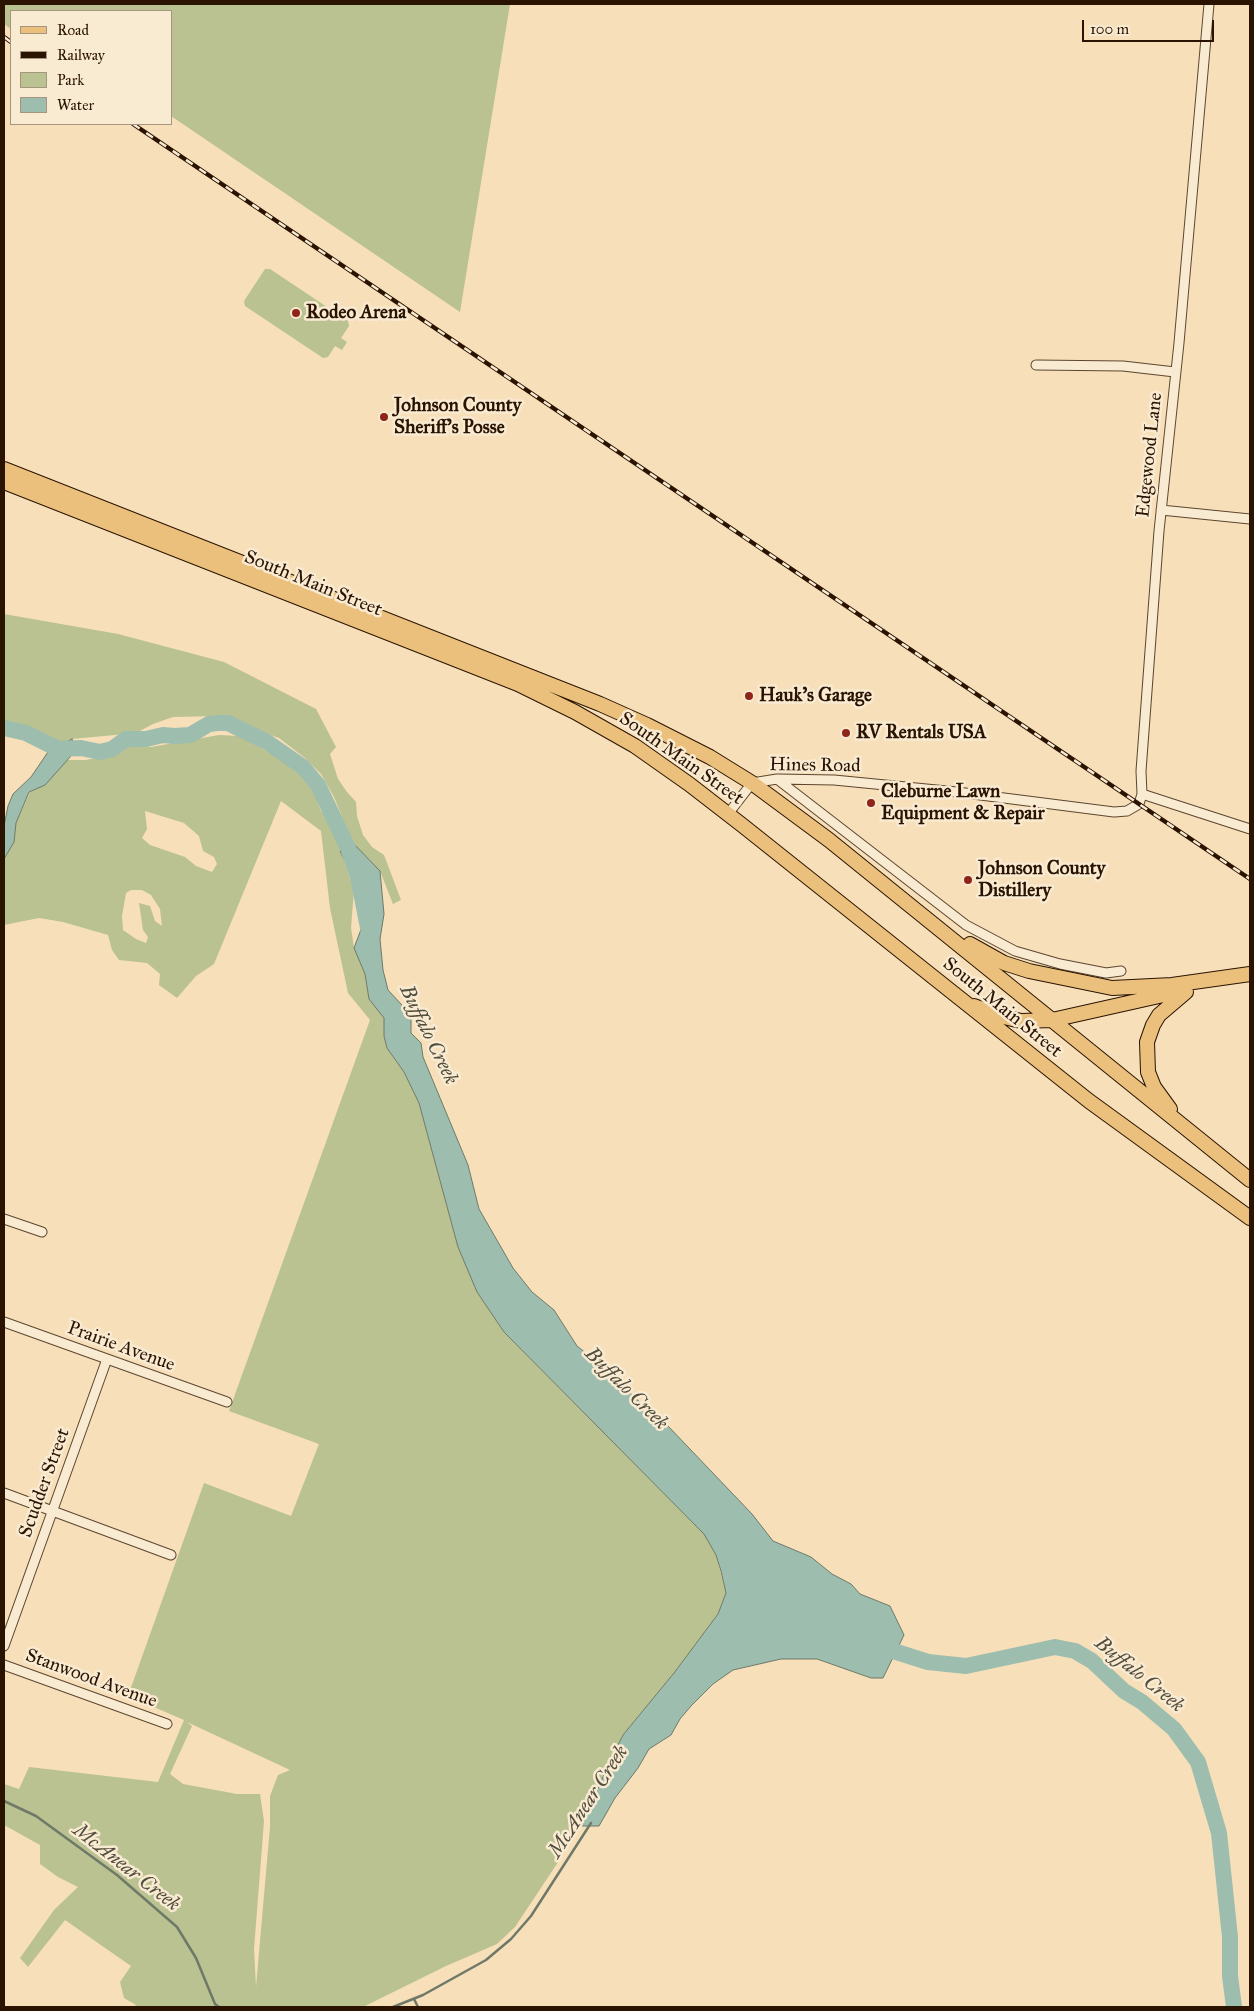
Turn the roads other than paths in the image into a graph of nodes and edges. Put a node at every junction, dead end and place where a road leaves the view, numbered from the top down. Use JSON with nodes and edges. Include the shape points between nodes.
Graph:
{"nodes":[{"id":1,"x":1209,"y":4,"type":"edge"},
{"id":2,"x":1036,"y":365,"type":"dead end"},
{"id":3,"x":1174,"y":372,"type":"junction"},
{"id":4,"x":4,"y":469,"type":"edge"},
{"id":5,"x":4,"y":482,"type":"edge"},
{"id":6,"x":1161,"y":510,"type":"junction"},
{"id":7,"x":1250,"y":519,"type":"edge"},
{"id":8,"x":378,"y":623,"type":"junction"},
{"id":9,"x":777,"y":779,"type":"junction"},
{"id":10,"x":752,"y":783,"type":"junction"},
{"id":11,"x":1142,"y":794,"type":"junction"},
{"id":12,"x":728,"y":814,"type":"junction"},
{"id":13,"x":1250,"y":829,"type":"edge"},
{"id":14,"x":938,"y":928,"type":"junction"},
{"id":15,"x":1120,"y":971,"type":"dead end"},
{"id":16,"x":1250,"y":975,"type":"edge"},
{"id":17,"x":1191,"y":989,"type":"junction"},
{"id":18,"x":962,"y":1001,"type":"junction"},
{"id":19,"x":1052,"y":1020,"type":"junction"},
{"id":20,"x":1182,"y":1125,"type":"junction"},
{"id":21,"x":1250,"y":1180,"type":"edge"},
{"id":22,"x":1250,"y":1218,"type":"edge"},
{"id":23,"x":4,"y":1219,"type":"edge"},
{"id":24,"x":42,"y":1232,"type":"dead end"},
{"id":25,"x":4,"y":1322,"type":"edge"},
{"id":26,"x":107,"y":1359,"type":"junction"},
{"id":27,"x":227,"y":1402,"type":"dead end"},
{"id":28,"x":4,"y":1493,"type":"edge"},
{"id":29,"x":52,"y":1511,"type":"junction"},
{"id":30,"x":171,"y":1555,"type":"dead end"},
{"id":31,"x":4,"y":1646,"type":"edge"},
{"id":32,"x":4,"y":1665,"type":"edge"},
{"id":33,"x":167,"y":1724,"type":"dead end"}],
"edges":[{"from":1,"to":3,"type":"street","name":"Edgewood Lane"},
{"from":2,"to":3,"type":"street","via":[[1123,366]]},
{"from":3,"to":6,"type":"street","name":"Edgewood Lane"},
{"from":4,"to":8,"type":"main road","name":"South Main Street"},
{"from":5,"to":8,"type":"main road","name":"South Main Street"},
{"from":6,"to":7,"type":"street"},
{"from":6,"to":11,"type":"street","name":"Edgewood Lane","via":[[1141,771]]},
{"from":8,"to":10,"type":"main road","name":"South Main Street","via":[[574,694],[646,724]]},
{"from":8,"to":12,"type":"main road","name":"South Main Street","via":[[576,712],[635,746]]},
{"from":9,"to":10,"type":"street","name":"Hines Road"},
{"from":9,"to":11,"type":"street","name":"Hines Road","via":[[834,780],[1114,812],[1127,811],[1139,804]]},
{"from":9,"to":15,"type":"street","via":[[966,925],[1015,951],[1060,964],[1106,972]]},
{"from":10,"to":12,"type":"street","name":"Hines Road"},
{"from":10,"to":14,"type":"main road","name":"South Main Street"},
{"from":11,"to":13,"type":"street"},
{"from":12,"to":18,"type":"main road","name":"South Main Street"},
{"from":14,"to":16,"type":"main road","via":[[987,955],[1028,971],[1112,988],[1155,987]]},
{"from":14,"to":19,"type":"main road","name":"South Main Street"},
{"from":16,"to":17,"type":"main road"},
{"from":17,"to":19,"type":"main road"},
{"from":17,"to":20,"type":"main road","via":[[1159,1015],[1147,1042],[1150,1079]]},
{"from":18,"to":19,"type":"main road","via":[[1004,1018]]},
{"from":18,"to":22,"type":"main road","name":"South Main Street","via":[[1090,1102]]},
{"from":19,"to":20,"type":"main road","name":"South Main Street"},
{"from":20,"to":21,"type":"main road","name":"South Main Street"},
{"from":23,"to":24,"type":"street"},
{"from":25,"to":26,"type":"street","name":"Prairie Avenue"},
{"from":26,"to":27,"type":"street","name":"Prairie Avenue"},
{"from":26,"to":29,"type":"street","name":"Scudder Street"},
{"from":28,"to":29,"type":"street"},
{"from":29,"to":30,"type":"street"},
{"from":29,"to":31,"type":"street","name":"Scudder Street"},
{"from":32,"to":33,"type":"street","name":"Stanwood Avenue"}]}
